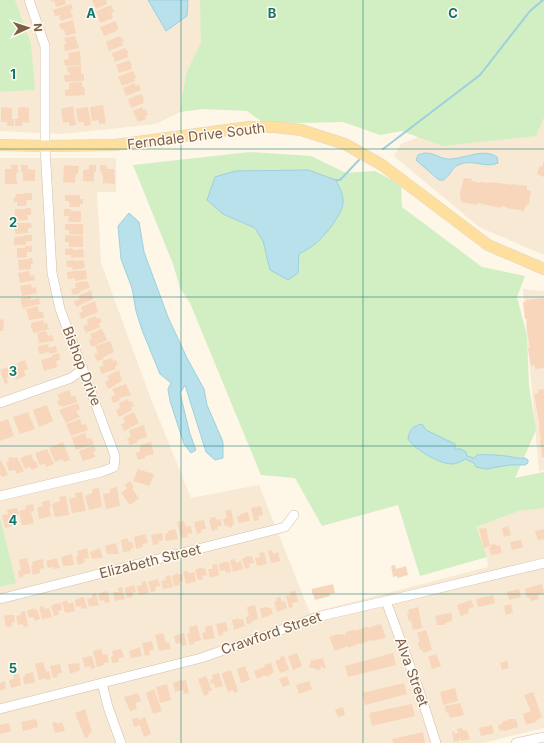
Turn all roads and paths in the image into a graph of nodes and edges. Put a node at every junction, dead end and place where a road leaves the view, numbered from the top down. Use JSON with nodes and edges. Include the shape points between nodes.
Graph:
{"nodes":[{"id":1,"x":29,"y":0,"type":"edge"},
{"id":2,"x":0,"y":145,"type":"edge"},
{"id":3,"x":45,"y":146,"type":"junction"},
{"id":4,"x":544,"y":269,"type":"edge"},
{"id":5,"x":83,"y":369,"type":"junction"},
{"id":6,"x":0,"y":403,"type":"edge"},
{"id":7,"x":0,"y":496,"type":"edge"},
{"id":8,"x":294,"y":515,"type":"dead end"},
{"id":9,"x":544,"y":563,"type":"edge"},
{"id":10,"x":0,"y":600,"type":"edge"},
{"id":11,"x":386,"y":601,"type":"junction"},
{"id":12,"x":102,"y":684,"type":"junction"},
{"id":13,"x":0,"y":709,"type":"edge"},
{"id":14,"x":544,"y":737,"type":"edge"},
{"id":15,"x":121,"y":743,"type":"edge"},
{"id":16,"x":436,"y":743,"type":"edge"},
{"id":17,"x":516,"y":743,"type":"edge"}],
"edges":[{"from":1,"to":3,"type":"street","name":"Bishop Drive","via":[[45,46]]},
{"from":2,"to":3,"type":"main road","name":"Ferndale Drive South"},
{"from":3,"to":4,"type":"main road","name":"Ferndale Drive South","via":[[133,144],[249,127],[301,130],[345,144],[376,162],[488,245]]},
{"from":3,"to":5,"type":"street","name":"Bishop Drive","via":[[52,273],[60,309]]},
{"from":5,"to":6,"type":"street","via":[[71,378]]},
{"from":5,"to":7,"type":"street","name":"Bishop Drive","via":[[116,456],[114,467]]},
{"from":8,"to":10,"type":"street","name":"Elizabeth Street","via":[[285,526]]},
{"from":9,"to":11,"type":"street","name":"Crawford Street"},
{"from":11,"to":12,"type":"street","name":"Crawford Street","via":[[321,616],[201,658]]},
{"from":11,"to":16,"type":"street","name":"Alva Street"},
{"from":12,"to":13,"type":"street","name":"Crawford Street"},
{"from":12,"to":15,"type":"street"},
{"from":14,"to":17,"type":"street"}]}
